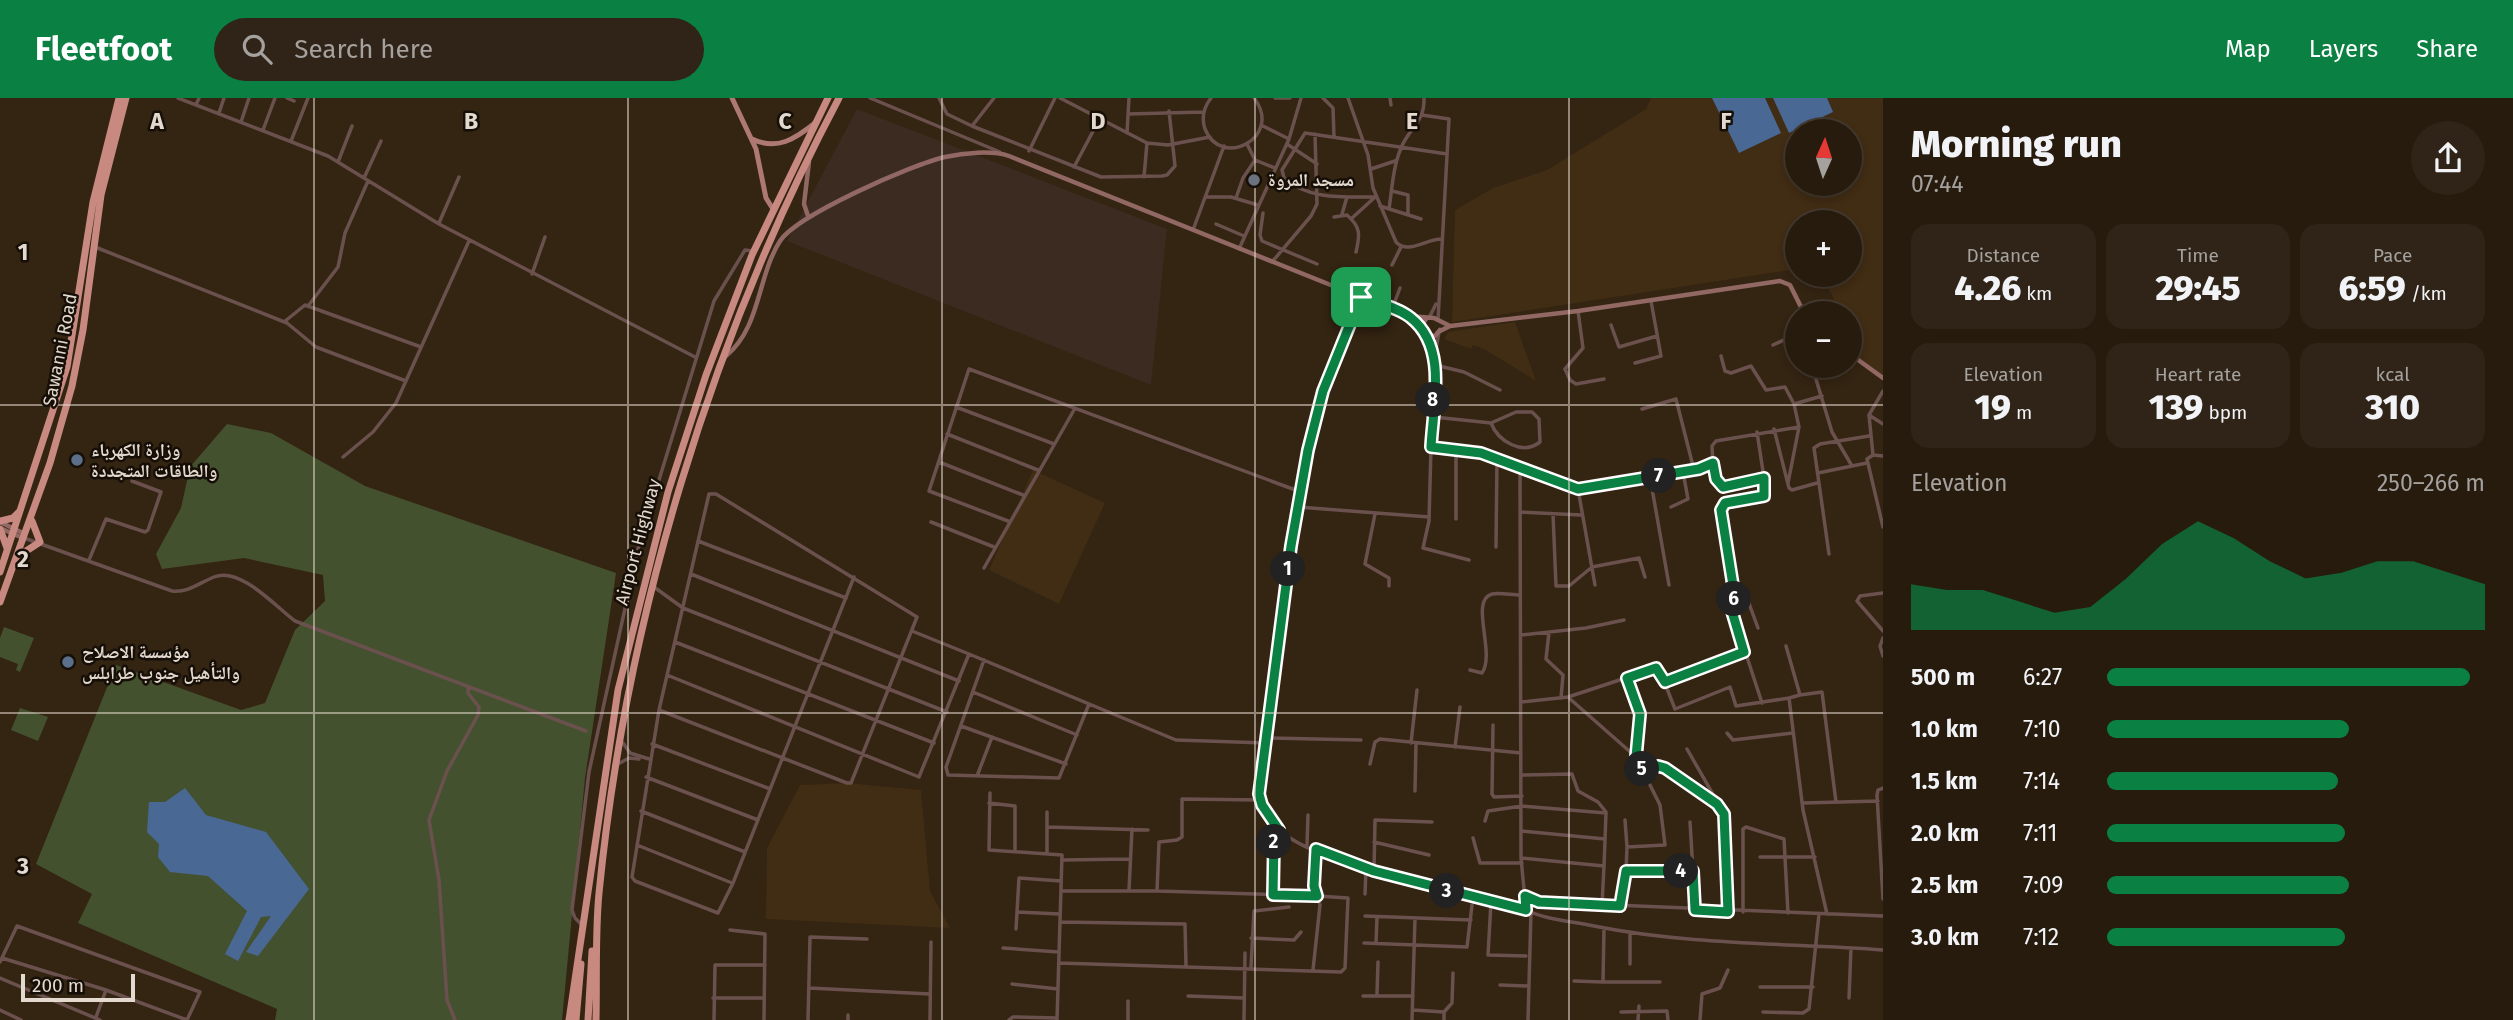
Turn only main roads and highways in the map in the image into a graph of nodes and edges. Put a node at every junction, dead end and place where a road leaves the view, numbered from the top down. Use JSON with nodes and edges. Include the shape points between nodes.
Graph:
{"nodes":[{"id":1,"x":119,"y":98,"type":"edge"},
{"id":2,"x":126,"y":98,"type":"edge"},
{"id":3,"x":732,"y":98,"type":"edge"},
{"id":4,"x":828,"y":98,"type":"edge"},
{"id":5,"x":839,"y":98,"type":"edge"},
{"id":6,"x":817,"y":121,"type":"junction"},
{"id":7,"x":752,"y":139,"type":"junction"},
{"id":8,"x":809,"y":160,"type":"junction"},
{"id":9,"x":772,"y":209,"type":"junction"},
{"id":10,"x":808,"y":216,"type":"junction"},
{"id":11,"x":1798,"y":301,"type":"edge"},
{"id":12,"x":1408,"y":316,"type":"junction"},
{"id":13,"x":1428,"y":318,"type":"junction"},
{"id":14,"x":1439,"y":323,"type":"junction"},
{"id":15,"x":1450,"y":326,"type":"junction"},
{"id":16,"x":1439,"y":332,"type":"junction"},
{"id":17,"x":1423,"y":333,"type":"junction"},
{"id":18,"x":726,"y":356,"type":"junction"},
{"id":19,"x":1862,"y":363,"type":"edge"},
{"id":20,"x":1883,"y":378,"type":"edge"},
{"id":21,"x":23,"y":505,"type":"junction"},
{"id":22,"x":33,"y":514,"type":"junction"},
{"id":23,"x":0,"y":522,"type":"edge"},
{"id":24,"x":0,"y":529,"type":"edge"},
{"id":25,"x":14,"y":532,"type":"junction"},
{"id":26,"x":25,"y":536,"type":"junction"},
{"id":27,"x":6,"y":554,"type":"junction"},
{"id":28,"x":17,"y":558,"type":"junction"},
{"id":29,"x":0,"y":572,"type":"edge"},
{"id":30,"x":0,"y":602,"type":"edge"},
{"id":31,"x":601,"y":878,"type":"junction"},
{"id":32,"x":587,"y":897,"type":"junction"},
{"id":33,"x":569,"y":1020,"type":"edge"},
{"id":34,"x":576,"y":1020,"type":"edge"},
{"id":35,"x":587,"y":1020,"type":"edge"},
{"id":36,"x":596,"y":1020,"type":"edge"}],
"edges":[{"from":1,"to":21,"type":"highway","name":"Sawanni Road","via":[[93,202],[66,367]]},
{"from":2,"to":22,"type":"highway","name":"Sawanni Road","via":[[101,195],[72,386]]},
{"from":3,"to":7,"type":"main road"},
{"from":4,"to":6,"type":"highway","name":"Airport Highway"},
{"from":5,"to":8,"type":"highway","name":"Airport Highway"},
{"from":6,"to":7,"type":"main road","via":[[786,142],[768,144]]},
{"from":6,"to":9,"type":"highway","name":"Airport Highway"},
{"from":7,"to":9,"type":"main road"},
{"from":8,"to":10,"type":"main road","via":[[804,201]]},
{"from":8,"to":18,"type":"highway","name":"Airport Highway"},
{"from":9,"to":32,"type":"highway","name":"Airport Highway","via":[[684,438],[636,606],[610,737]]},
{"from":10,"to":12,"type":"main road","via":[[939,159],[1006,155]]},
{"from":10,"to":18,"type":"main road","via":[[780,242],[752,317]]},
{"from":11,"to":15,"type":"main road","via":[[1790,285],[1780,281]]},
{"from":12,"to":13,"type":"main road"},
{"from":12,"to":17,"type":"main road"},
{"from":13,"to":14,"type":"main road"},
{"from":13,"to":17,"type":"main road","via":[[1422,324]]},
{"from":14,"to":15,"type":"main road"},
{"from":14,"to":16,"type":"main road"},
{"from":15,"to":16,"type":"main road"},
{"from":16,"to":17,"type":"main road","via":[[1433,337]]},
{"from":18,"to":31,"type":"highway","name":"Airport Highway","via":[[687,472],[638,650]]},
{"from":19,"to":20,"type":"main road"},
{"from":21,"to":23,"type":"highway","via":[[13,518]]},
{"from":21,"to":25,"type":"highway","name":"Sawanni Road"},
{"from":22,"to":26,"type":"highway","name":"Sawanni Road"},
{"from":22,"to":28,"type":"highway","via":[[38,542]]},
{"from":23,"to":25,"type":"main road"},
{"from":24,"to":25,"type":"main road"},
{"from":24,"to":27,"type":"highway"},
{"from":25,"to":26,"type":"main road"},
{"from":25,"to":27,"type":"highway","name":"Sawanni Road"},
{"from":26,"to":28,"type":"highway","name":"Sawanni Road"},
{"from":27,"to":29,"type":"highway","name":"Sawanni Road"},
{"from":28,"to":30,"type":"highway","name":"Sawanni Road"},
{"from":31,"to":35,"type":"highway"},
{"from":31,"to":36,"type":"highway","name":"Airport Highway"},
{"from":32,"to":33,"type":"highway","name":"Airport Highway"},
{"from":32,"to":34,"type":"highway"}]}
